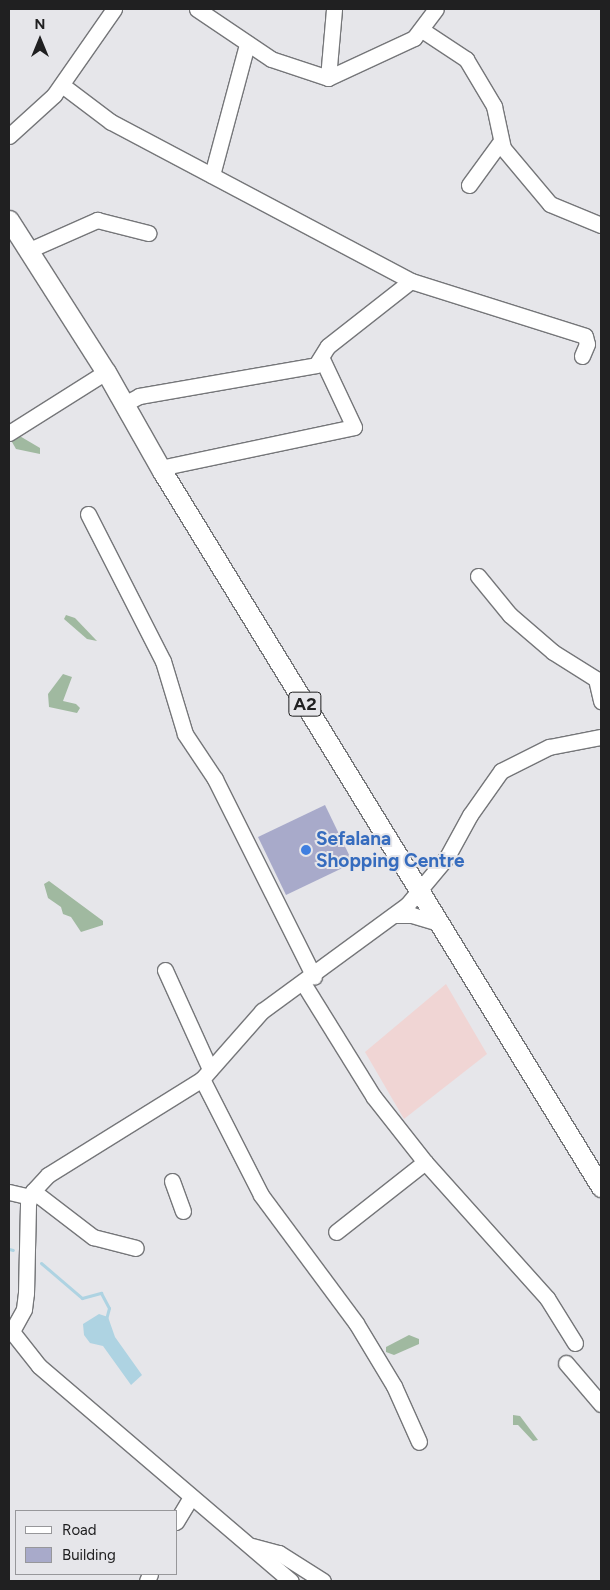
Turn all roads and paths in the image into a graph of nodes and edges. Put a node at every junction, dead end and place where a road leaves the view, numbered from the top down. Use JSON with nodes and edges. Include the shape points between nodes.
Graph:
{"nodes":[{"id":1,"x":114,"y":9,"type":"edge"},
{"id":2,"x":196,"y":9,"type":"edge"},
{"id":3,"x":334,"y":9,"type":"edge"},
{"id":4,"x":436,"y":9,"type":"edge"},
{"id":5,"x":422,"y":30,"type":"junction"},
{"id":6,"x":247,"y":44,"type":"junction"},
{"id":7,"x":328,"y":78,"type":"junction"},
{"id":8,"x":62,"y":85,"type":"junction"},
{"id":9,"x":9,"y":136,"type":"edge"},
{"id":10,"x":501,"y":141,"type":"junction"},
{"id":11,"x":212,"y":175,"type":"junction"},
{"id":12,"x":469,"y":185,"type":"dead end"},
{"id":13,"x":9,"y":220,"type":"edge"},
{"id":14,"x":601,"y":224,"type":"edge"},
{"id":15,"x":148,"y":233,"type":"dead end"},
{"id":16,"x":27,"y":251,"type":"junction"},
{"id":17,"x":411,"y":281,"type":"junction"},
{"id":18,"x":582,"y":356,"type":"dead end"},
{"id":19,"x":322,"y":359,"type":"junction"},
{"id":20,"x":106,"y":372,"type":"junction"},
{"id":21,"x":124,"y":404,"type":"junction"},
{"id":22,"x":9,"y":434,"type":"edge"},
{"id":23,"x":160,"y":468,"type":"junction"},
{"id":24,"x":88,"y":514,"type":"dead end"},
{"id":25,"x":478,"y":576,"type":"dead end"},
{"id":26,"x":601,"y":701,"type":"edge"},
{"id":27,"x":601,"y":737,"type":"edge"},
{"id":28,"x":420,"y":893,"type":"junction"},
{"id":29,"x":394,"y":915,"type":"junction"},
{"id":30,"x":439,"y":923,"type":"junction"},
{"id":31,"x":165,"y":970,"type":"dead end"},
{"id":32,"x":309,"y":980,"type":"junction"},
{"id":33,"x":206,"y":1074,"type":"junction"},
{"id":34,"x":425,"y":1162,"type":"junction"},
{"id":35,"x":172,"y":1181,"type":"dead end"},
{"id":36,"x":601,"y":1187,"type":"edge"},
{"id":37,"x":9,"y":1192,"type":"edge"},
{"id":38,"x":32,"y":1194,"type":"junction"},
{"id":39,"x":183,"y":1211,"type":"dead end"},
{"id":40,"x":336,"y":1232,"type":"dead end"},
{"id":41,"x":136,"y":1248,"type":"dead end"},
{"id":42,"x":10,"y":1330,"type":"edge"},
{"id":43,"x":575,"y":1343,"type":"dead end"},
{"id":44,"x":566,"y":1362,"type":"dead end"},
{"id":45,"x":601,"y":1404,"type":"edge"},
{"id":46,"x":419,"y":1442,"type":"dead end"},
{"id":47,"x":190,"y":1499,"type":"junction"},
{"id":48,"x":178,"y":1519,"type":"edge"},
{"id":49,"x":248,"y":1546,"type":"junction"},
{"id":50,"x":291,"y":1581,"type":"edge"},
{"id":51,"x":323,"y":1581,"type":"edge"}],
"edges":[{"from":1,"to":8,"type":"street"},
{"from":2,"to":6,"type":"street"},
{"from":3,"to":7,"type":"street"},
{"from":4,"to":5,"type":"street"},
{"from":5,"to":7,"type":"street","via":[[414,38]]},
{"from":5,"to":10,"type":"street","via":[[466,59],[494,106]]},
{"from":6,"to":7,"type":"street","via":[[271,59]]},
{"from":6,"to":11,"type":"street"},
{"from":8,"to":9,"type":"street"},
{"from":8,"to":11,"type":"street","via":[[111,122]]},
{"from":10,"to":12,"type":"street"},
{"from":10,"to":14,"type":"street","via":[[502,148],[550,204]]},
{"from":11,"to":17,"type":"street"},
{"from":13,"to":16,"type":"main road","number":"A2"},
{"from":15,"to":16,"type":"street","via":[[97,220]]},
{"from":16,"to":20,"type":"main road","number":"A2"},
{"from":17,"to":18,"type":"street","via":[[584,336],[586,344]]},
{"from":17,"to":19,"type":"street","via":[[328,346]]},
{"from":19,"to":21,"type":"street","via":[[316,366],[139,396]]},
{"from":19,"to":23,"type":"street","via":[[354,427]]},
{"from":20,"to":21,"type":"main road","number":"A2"},
{"from":20,"to":22,"type":"street"},
{"from":21,"to":23,"type":"main road","number":"A2"},
{"from":23,"to":28,"type":"main road","number":"A2"},
{"from":24,"to":32,"type":"street","via":[[163,661],[185,734],[215,779]]},
{"from":25,"to":26,"type":"street","via":[[510,615],[553,652],[596,679]]},
{"from":27,"to":28,"type":"street","via":[[549,746],[501,771],[470,815],[448,857]]},
{"from":28,"to":29,"type":"street"},
{"from":28,"to":30,"type":"main road","number":"A2"},
{"from":29,"to":30,"type":"street","via":[[412,915]]},
{"from":29,"to":32,"type":"street"},
{"from":30,"to":36,"type":"main road","number":"A2"},
{"from":31,"to":33,"type":"street"},
{"from":32,"to":33,"type":"street","via":[[262,1011]]},
{"from":32,"to":34,"type":"street","via":[[374,1096]]},
{"from":33,"to":38,"type":"street","via":[[48,1175]]},
{"from":33,"to":46,"type":"street","via":[[261,1195],[356,1323],[394,1386]]},
{"from":34,"to":40,"type":"street"},
{"from":34,"to":43,"type":"street","via":[[547,1298]]},
{"from":35,"to":39,"type":"street"},
{"from":37,"to":38,"type":"street"},
{"from":38,"to":41,"type":"street","via":[[93,1237]]},
{"from":38,"to":42,"type":"street","via":[[24,1309]]},
{"from":42,"to":47,"type":"street","via":[[39,1366]]},
{"from":44,"to":45,"type":"street"},
{"from":47,"to":48,"type":"street"},
{"from":47,"to":49,"type":"street"},
{"from":49,"to":50,"type":"street"},
{"from":49,"to":51,"type":"street","via":[[279,1553]]}]}
